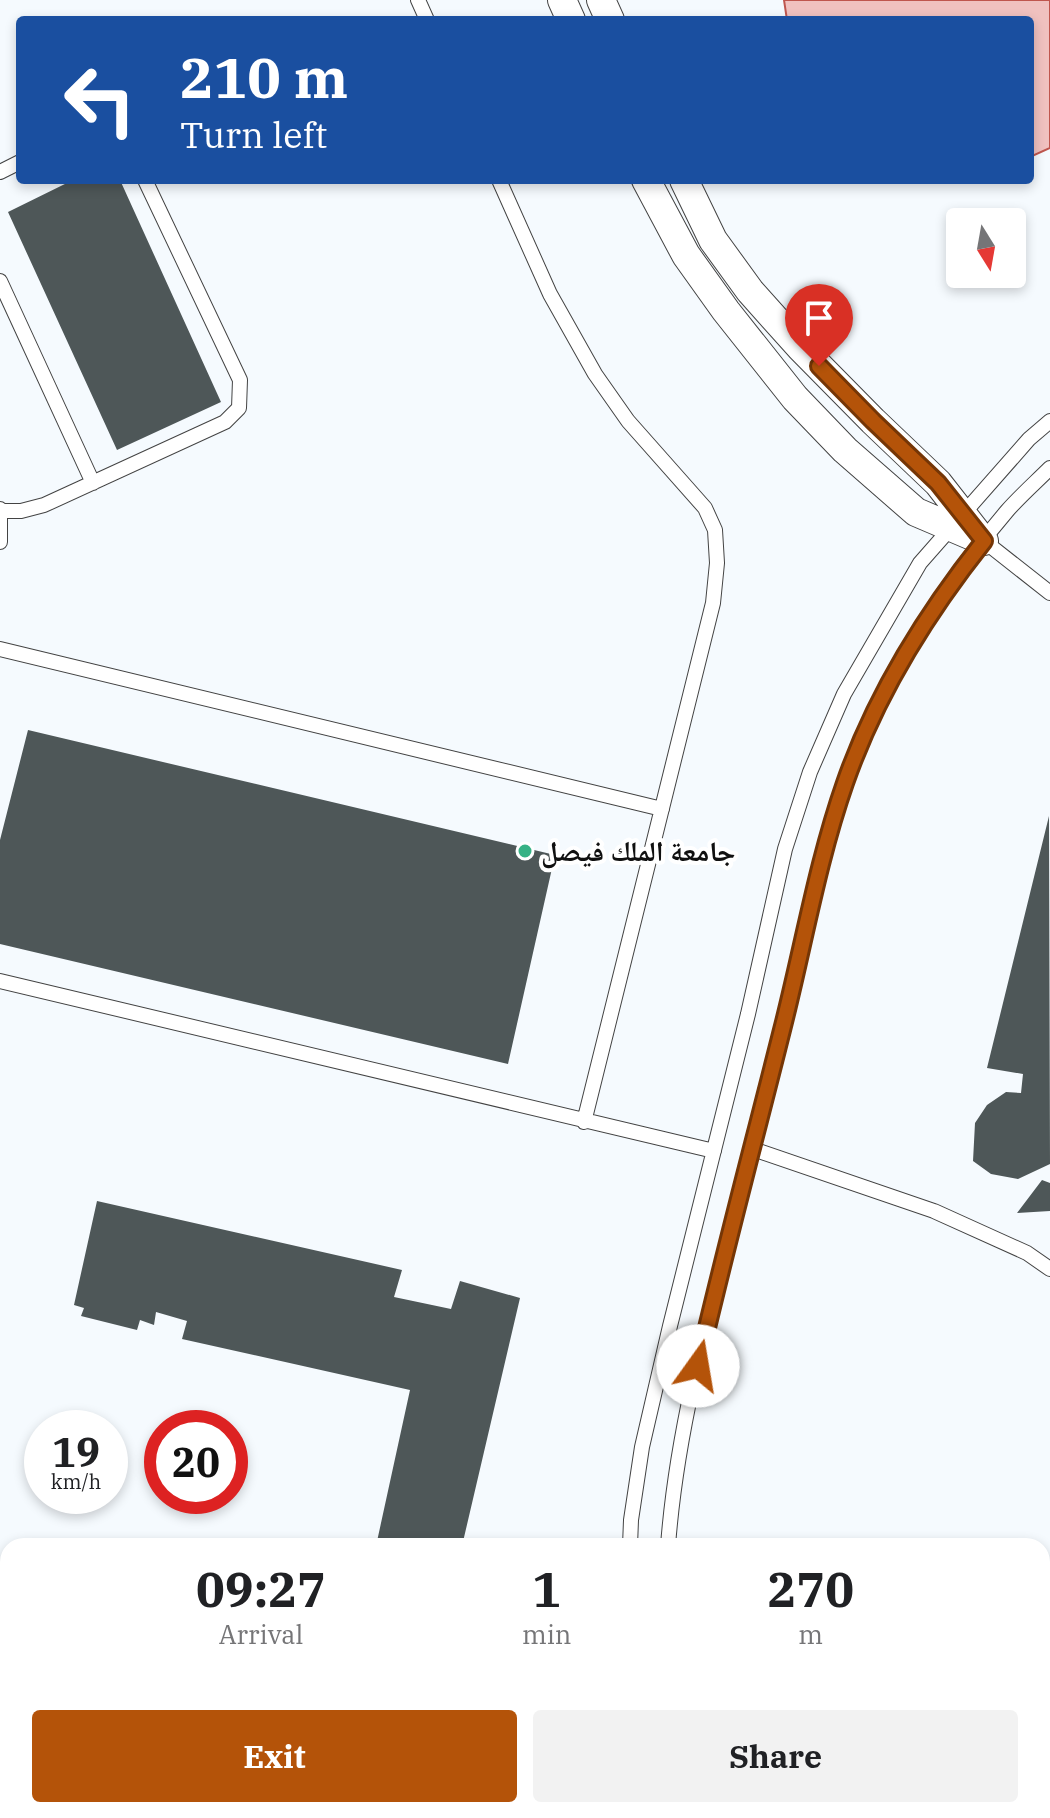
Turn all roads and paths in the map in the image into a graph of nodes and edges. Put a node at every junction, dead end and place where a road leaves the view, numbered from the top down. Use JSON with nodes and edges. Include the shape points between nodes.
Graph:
{"nodes":[{"id":1,"x":147,"y":184,"type":"edge"},
{"id":2,"x":501,"y":184,"type":"edge"},
{"id":3,"x":648,"y":184,"type":"edge"},
{"id":4,"x":686,"y":184,"type":"edge"},
{"id":5,"x":0,"y":281,"type":"edge"},
{"id":6,"x":1050,"y":421,"type":"edge"},
{"id":7,"x":1050,"y":468,"type":"edge"},
{"id":8,"x":93,"y":483,"type":"junction"},
{"id":9,"x":0,"y":510,"type":"edge"},
{"id":10,"x":957,"y":521,"type":"junction"},
{"id":11,"x":984,"y":541,"type":"junction"},
{"id":12,"x":0,"y":542,"type":"edge"},
{"id":13,"x":1050,"y":593,"type":"edge"},
{"id":14,"x":0,"y":649,"type":"edge"},
{"id":15,"x":662,"y":809,"type":"junction"},
{"id":16,"x":0,"y":981,"type":"edge"},
{"id":17,"x":584,"y":1122,"type":"junction"},
{"id":18,"x":753,"y":1149,"type":"junction"},
{"id":19,"x":714,"y":1151,"type":"junction"},
{"id":20,"x":1050,"y":1269,"type":"edge"},
{"id":21,"x":630,"y":1538,"type":"edge"},
{"id":22,"x":669,"y":1538,"type":"edge"}],
"edges":[{"from":1,"to":8,"type":"lane","via":[[240,380],[239,408],[225,422]]},
{"from":2,"to":15,"type":"lane","via":[[550,294],[595,374],[628,421],[705,508],[715,530],[713,603]]},
{"from":3,"to":10,"type":"street","via":[[686,255],[795,398],[916,512]]},
{"from":4,"to":10,"type":"street","via":[[713,240],[750,291],[938,483]]},
{"from":5,"to":8,"type":"lane"},
{"from":6,"to":10,"type":"lane"},
{"from":7,"to":11,"type":"lane"},
{"from":8,"to":9,"type":"lane","via":[[44,505]]},
{"from":9,"to":12,"type":"lane"},
{"from":10,"to":11,"type":"street"},
{"from":10,"to":19,"type":"lane","via":[[920,563],[883,625],[844,694],[810,772],[785,849]]},
{"from":11,"to":13,"type":"lane"},
{"from":11,"to":18,"type":"lane","via":[[911,644],[845,782]]},
{"from":14,"to":15,"type":"lane"},
{"from":15,"to":17,"type":"lane"},
{"from":16,"to":17,"type":"lane"},
{"from":17,"to":19,"type":"lane"},
{"from":18,"to":20,"type":"lane","via":[[934,1211],[1027,1253]]},
{"from":18,"to":22,"type":"lane","via":[[678,1454]]},
{"from":19,"to":21,"type":"lane","via":[[642,1447]]}]}
